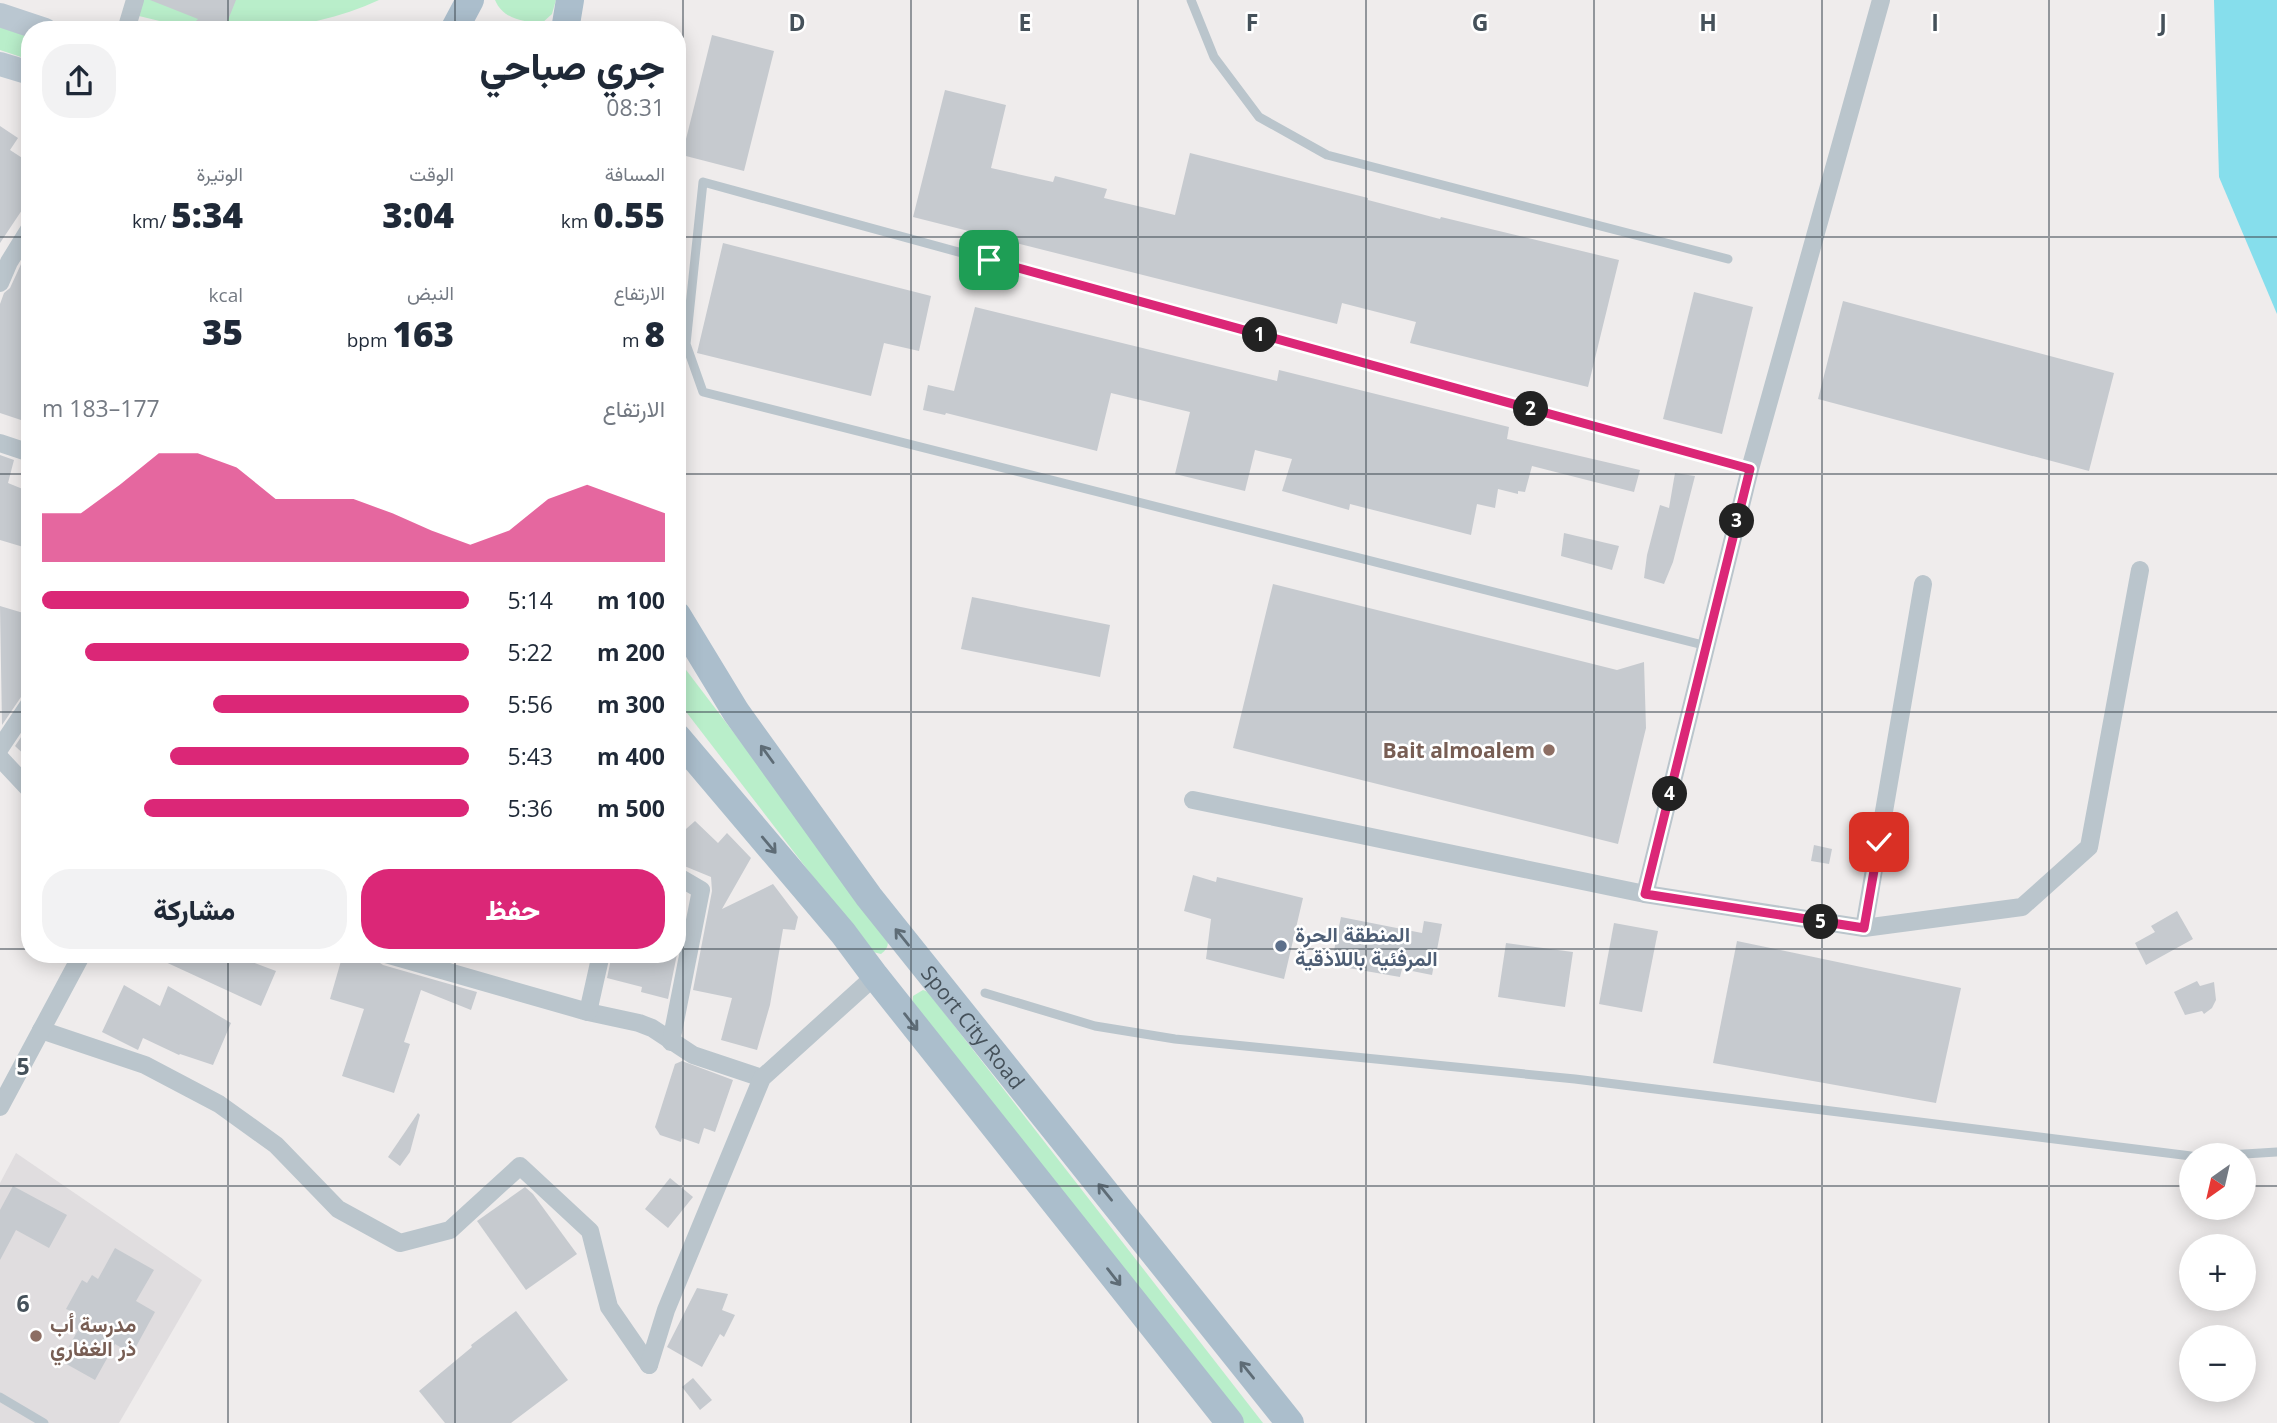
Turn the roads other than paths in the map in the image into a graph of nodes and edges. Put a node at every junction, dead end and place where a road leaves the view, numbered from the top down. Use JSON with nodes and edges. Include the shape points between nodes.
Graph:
{"nodes":[{"id":1,"x":135,"y":0,"type":"edge"},
{"id":2,"x":470,"y":0,"type":"edge"},
{"id":3,"x":570,"y":0,"type":"edge"},
{"id":4,"x":1191,"y":0,"type":"edge"},
{"id":5,"x":1881,"y":0,"type":"edge"},
{"id":6,"x":0,"y":15,"type":"edge"},
{"id":7,"x":129,"y":21,"type":"edge"},
{"id":8,"x":459,"y":21,"type":"edge"},
{"id":9,"x":566,"y":21,"type":"edge"},
{"id":10,"x":21,"y":22,"type":"edge"},
{"id":11,"x":0,"y":64,"type":"edge"},
{"id":12,"x":21,"y":70,"type":"edge"},
{"id":13,"x":21,"y":239,"type":"edge"},
{"id":14,"x":4,"y":259,"type":"edge"},
{"id":15,"x":1728,"y":259,"type":"dead end"},
{"id":16,"x":0,"y":283,"type":"edge"},
{"id":17,"x":0,"y":443,"type":"edge"},
{"id":18,"x":21,"y":450,"type":"edge"},
{"id":19,"x":1750,"y":469,"type":"junction"},
{"id":20,"x":2140,"y":570,"type":"dead end"},
{"id":21,"x":1923,"y":584,"type":"dead end"},
{"id":22,"x":686,"y":630,"type":"edge"},
{"id":23,"x":1707,"y":646,"type":"junction"},
{"id":24,"x":21,"y":716,"type":"edge"},
{"id":25,"x":0,"y":748,"type":"edge"},
{"id":26,"x":686,"y":748,"type":"edge"},
{"id":27,"x":0,"y":758,"type":"edge"},
{"id":28,"x":21,"y":780,"type":"edge"},
{"id":29,"x":1193,"y":800,"type":"dead end"},
{"id":30,"x":686,"y":881,"type":"edge"},
{"id":31,"x":1645,"y":894,"type":"junction"},
{"id":32,"x":1864,"y":928,"type":"junction"},
{"id":33,"x":77,"y":963,"type":"edge"},
{"id":34,"x":417,"y":963,"type":"edge"},
{"id":35,"x":599,"y":963,"type":"edge"},
{"id":36,"x":875,"y":976,"type":"junction"},
{"id":37,"x":985,"y":993,"type":"dead end"},
{"id":38,"x":588,"y":1012,"type":"junction"},
{"id":39,"x":41,"y":1030,"type":"junction"},
{"id":40,"x":671,"y":1042,"type":"junction"},
{"id":41,"x":762,"y":1078,"type":"junction"},
{"id":42,"x":0,"y":1107,"type":"edge"},
{"id":43,"x":2277,"y":1152,"type":"edge"},
{"id":44,"x":2256,"y":1153,"type":"edge"},
{"id":45,"x":2179,"y":1154,"type":"edge"},
{"id":46,"x":0,"y":1397,"type":"edge"},
{"id":47,"x":44,"y":1423,"type":"edge"},
{"id":48,"x":1230,"y":1423,"type":"edge"},
{"id":49,"x":1290,"y":1423,"type":"edge"}],
"edges":[{"from":1,"to":7,"type":"street"},
{"from":2,"to":8,"type":"main road"},
{"from":3,"to":9,"type":"main road"},
{"from":4,"to":15,"type":"lane","via":[[1213,58],[1259,117],[1328,155]]},
{"from":5,"to":19,"type":"street"},
{"from":6,"to":10,"type":"main road"},
{"from":11,"to":12,"type":"main road"},
{"from":13,"to":14,"type":"street"},
{"from":14,"to":16,"type":"street"},
{"from":17,"to":18,"type":"street"},
{"from":19,"to":23,"type":"street"},
{"from":19,"to":23,"type":"lane","via":[[703,182],[686,344],[703,392]]},
{"from":20,"to":32,"type":"street","via":[[2089,847],[2022,907]]},
{"from":21,"to":32,"type":"street"},
{"from":49,"to":22,"type":"main road","name":"Sport City Road","one_way":true,"via":[[869,897],[737,712]]},
{"from":23,"to":31,"type":"street"},
{"from":24,"to":25,"type":"street"},
{"from":26,"to":36,"type":"main road","one_way":true},
{"from":27,"to":28,"type":"street"},
{"from":29,"to":31,"type":"street"},
{"from":30,"to":40,"type":"street","via":[[701,890]]},
{"from":31,"to":32,"type":"street"},
{"from":33,"to":39,"type":"street"},
{"from":34,"to":38,"type":"street"},
{"from":35,"to":38,"type":"street"},
{"from":36,"to":41,"type":"street"},
{"from":36,"to":48,"type":"main road","one_way":true},
{"from":37,"to":45,"type":"lane","via":[[1095,1026],[1175,1039],[1575,1079]]},
{"from":38,"to":40,"type":"street","via":[[639,1023]]},
{"from":39,"to":41,"type":"street","via":[[145,1065],[219,1104],[276,1145],[338,1209],[400,1243],[450,1230],[520,1166],[590,1231],[610,1307],[649,1365],[666,1310]]},
{"from":39,"to":42,"type":"street"},
{"from":40,"to":41,"type":"street","via":[[693,1055]]},
{"from":43,"to":44,"type":"lane"},
{"from":46,"to":47,"type":"lane"}]}
